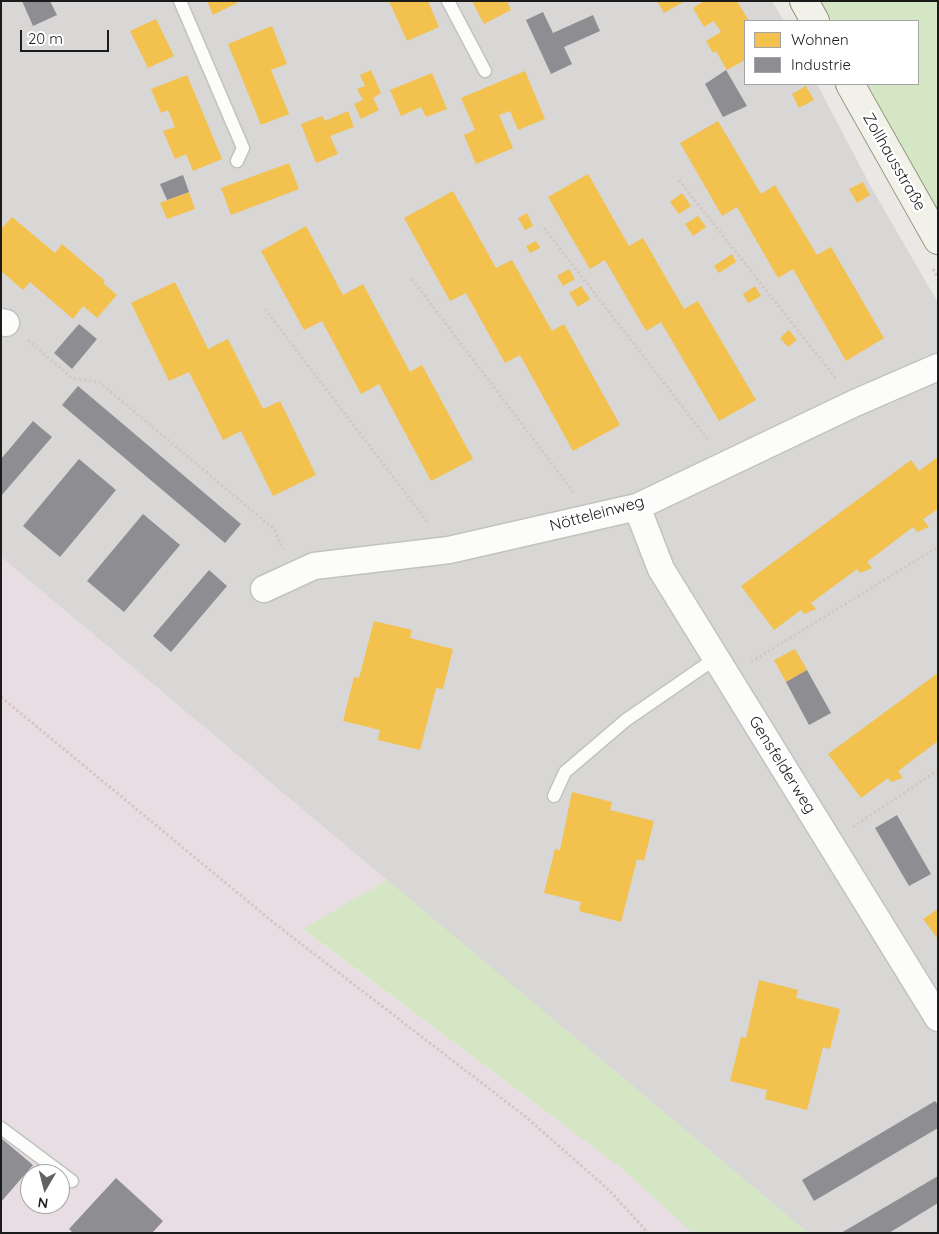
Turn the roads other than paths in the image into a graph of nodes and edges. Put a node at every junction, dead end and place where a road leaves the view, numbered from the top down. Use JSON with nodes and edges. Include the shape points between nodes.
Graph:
{"nodes":[{"id":1,"x":180,"y":1,"type":"edge"},
{"id":2,"x":448,"y":1,"type":"edge"},
{"id":3,"x":804,"y":1,"type":"edge"},
{"id":4,"x":814,"y":20,"type":"edge"},
{"id":5,"x":485,"y":71,"type":"dead end"},
{"id":6,"x":851,"y":85,"type":"edge"},
{"id":7,"x":237,"y":161,"type":"dead end"},
{"id":8,"x":938,"y":240,"type":"edge"},
{"id":9,"x":938,"y":367,"type":"edge"},
{"id":10,"x":637,"y":506,"type":"junction"},
{"id":11,"x":264,"y":589,"type":"dead end"},
{"id":12,"x":722,"y":667,"type":"junction"},
{"id":13,"x":554,"y":796,"type":"dead end"},
{"id":14,"x":938,"y":1018,"type":"edge"},
{"id":15,"x":1,"y":1128,"type":"edge"},
{"id":16,"x":72,"y":1181,"type":"dead end"}],
"edges":[{"from":1,"to":7,"type":"lane","via":[[243,148]]},
{"from":2,"to":5,"type":"lane"},
{"from":3,"to":4,"type":"main road"},
{"from":6,"to":8,"type":"main road","name":"Zollhausstraße"},
{"from":9,"to":10,"type":"street","name":"Nötteleinweg"},
{"from":10,"to":11,"type":"street","name":"Nötteleinweg","via":[[449,550],[314,566]]},
{"from":10,"to":12,"type":"street","name":"Gensfelderweg","via":[[661,569]]},
{"from":12,"to":13,"type":"lane","via":[[619,727],[566,772]]},
{"from":12,"to":14,"type":"street","name":"Gensfelderweg"},
{"from":15,"to":16,"type":"lane"}]}
